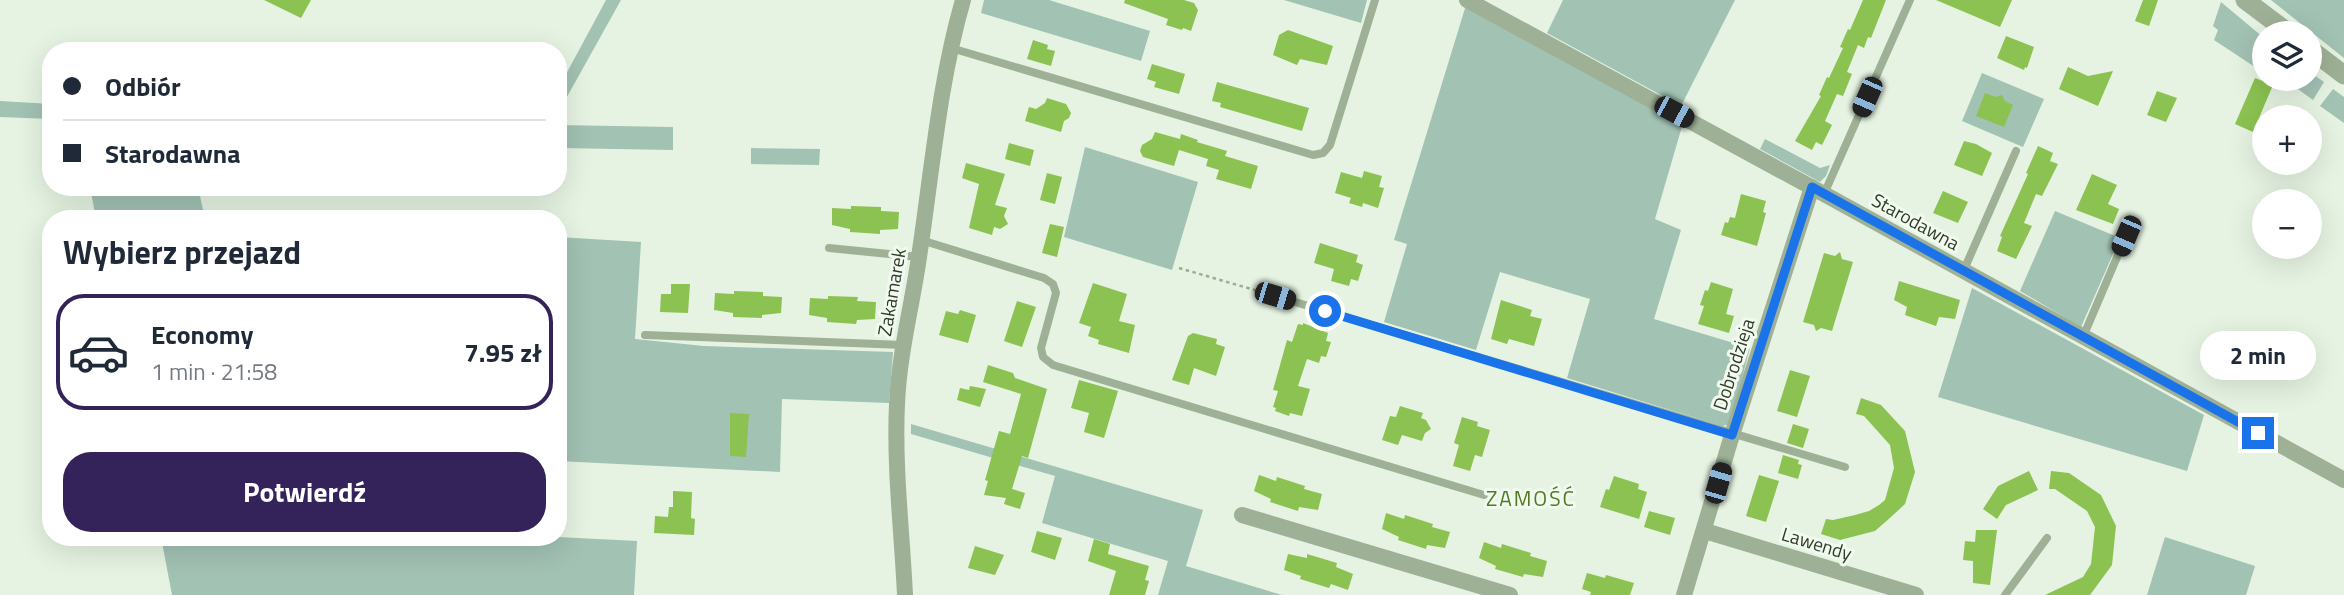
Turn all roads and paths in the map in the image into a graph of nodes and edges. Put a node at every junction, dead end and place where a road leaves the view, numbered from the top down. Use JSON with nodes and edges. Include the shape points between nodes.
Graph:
{"nodes":[{"id":1,"x":963,"y":0,"type":"edge"},
{"id":2,"x":1375,"y":0,"type":"edge"},
{"id":3,"x":1467,"y":0,"type":"edge"},
{"id":4,"x":1910,"y":0,"type":"edge"},
{"id":5,"x":2245,"y":0,"type":"edge"},
{"id":6,"x":2273,"y":21,"type":"edge"},
{"id":7,"x":951,"y":47,"type":"junction"},
{"id":8,"x":2322,"y":58,"type":"edge"},
{"id":9,"x":2344,"y":75,"type":"edge"},
{"id":10,"x":2016,"y":151,"type":"dead end"},
{"id":11,"x":1818,"y":190,"type":"junction"},
{"id":12,"x":2126,"y":236,"type":"dead end"},
{"id":13,"x":829,"y":248,"type":"dead end"},
{"id":14,"x":920,"y":248,"type":"junction"},
{"id":15,"x":1178,"y":268,"type":"dead end"},
{"id":16,"x":1963,"y":272,"type":"junction"},
{"id":17,"x":1275,"y":296,"type":"joint"},
{"id":18,"x":645,"y":335,"type":"dead end"},
{"id":19,"x":2082,"y":337,"type":"junction"},
{"id":20,"x":903,"y":345,"type":"junction"},
{"id":21,"x":1732,"y":435,"type":"junction"},
{"id":22,"x":1845,"y":467,"type":"dead end"},
{"id":23,"x":2344,"y":480,"type":"edge"},
{"id":24,"x":1484,"y":495,"type":"dead end"},
{"id":25,"x":1242,"y":515,"type":"dead end"},
{"id":26,"x":1705,"y":530,"type":"junction"},
{"id":27,"x":2047,"y":538,"type":"dead end"},
{"id":28,"x":905,"y":595,"type":"edge"},
{"id":29,"x":1510,"y":595,"type":"edge"},
{"id":30,"x":1684,"y":595,"type":"edge"},
{"id":31,"x":1916,"y":595,"type":"edge"},
{"id":32,"x":2006,"y":595,"type":"edge"}],
"edges":[{"from":1,"to":7,"type":"street","name":"Zakamarek"},
{"from":2,"to":7,"type":"lane","via":[[1330,145],[1313,155]]},
{"from":3,"to":11,"type":"street","name":"Starodawna"},
{"from":4,"to":11,"type":"lane"},
{"from":5,"to":6,"type":"street"},
{"from":7,"to":14,"type":"street","name":"Zakamarek"},
{"from":8,"to":9,"type":"street"},
{"from":10,"to":16,"type":"lane"},
{"from":11,"to":16,"type":"street","name":"Starodawna"},
{"from":11,"to":21,"type":"street","name":"Dobrodzieja"},
{"from":12,"to":19,"type":"lane"},
{"from":13,"to":14,"type":"lane"},
{"from":14,"to":20,"type":"street","name":"Zakamarek"},
{"from":14,"to":24,"type":"lane","via":[[1054,284],[1056,293],[1041,348],[1043,358],[1053,365]]},
{"from":15,"to":17,"type":"path"},
{"from":16,"to":19,"type":"street","name":"Starodawna"},
{"from":17,"to":21,"type":"lane"},
{"from":18,"to":20,"type":"lane"},
{"from":19,"to":23,"type":"street","name":"Starodawna"},
{"from":20,"to":28,"type":"street","name":"Zakamarek","via":[[897,446]]},
{"from":21,"to":22,"type":"lane"},
{"from":21,"to":26,"type":"street","name":"Dobrodzieja"},
{"from":25,"to":29,"type":"street"},
{"from":26,"to":30,"type":"street","name":"Dobrodzieja"},
{"from":26,"to":31,"type":"street","name":"Lawendy"},
{"from":27,"to":32,"type":"lane"}]}
